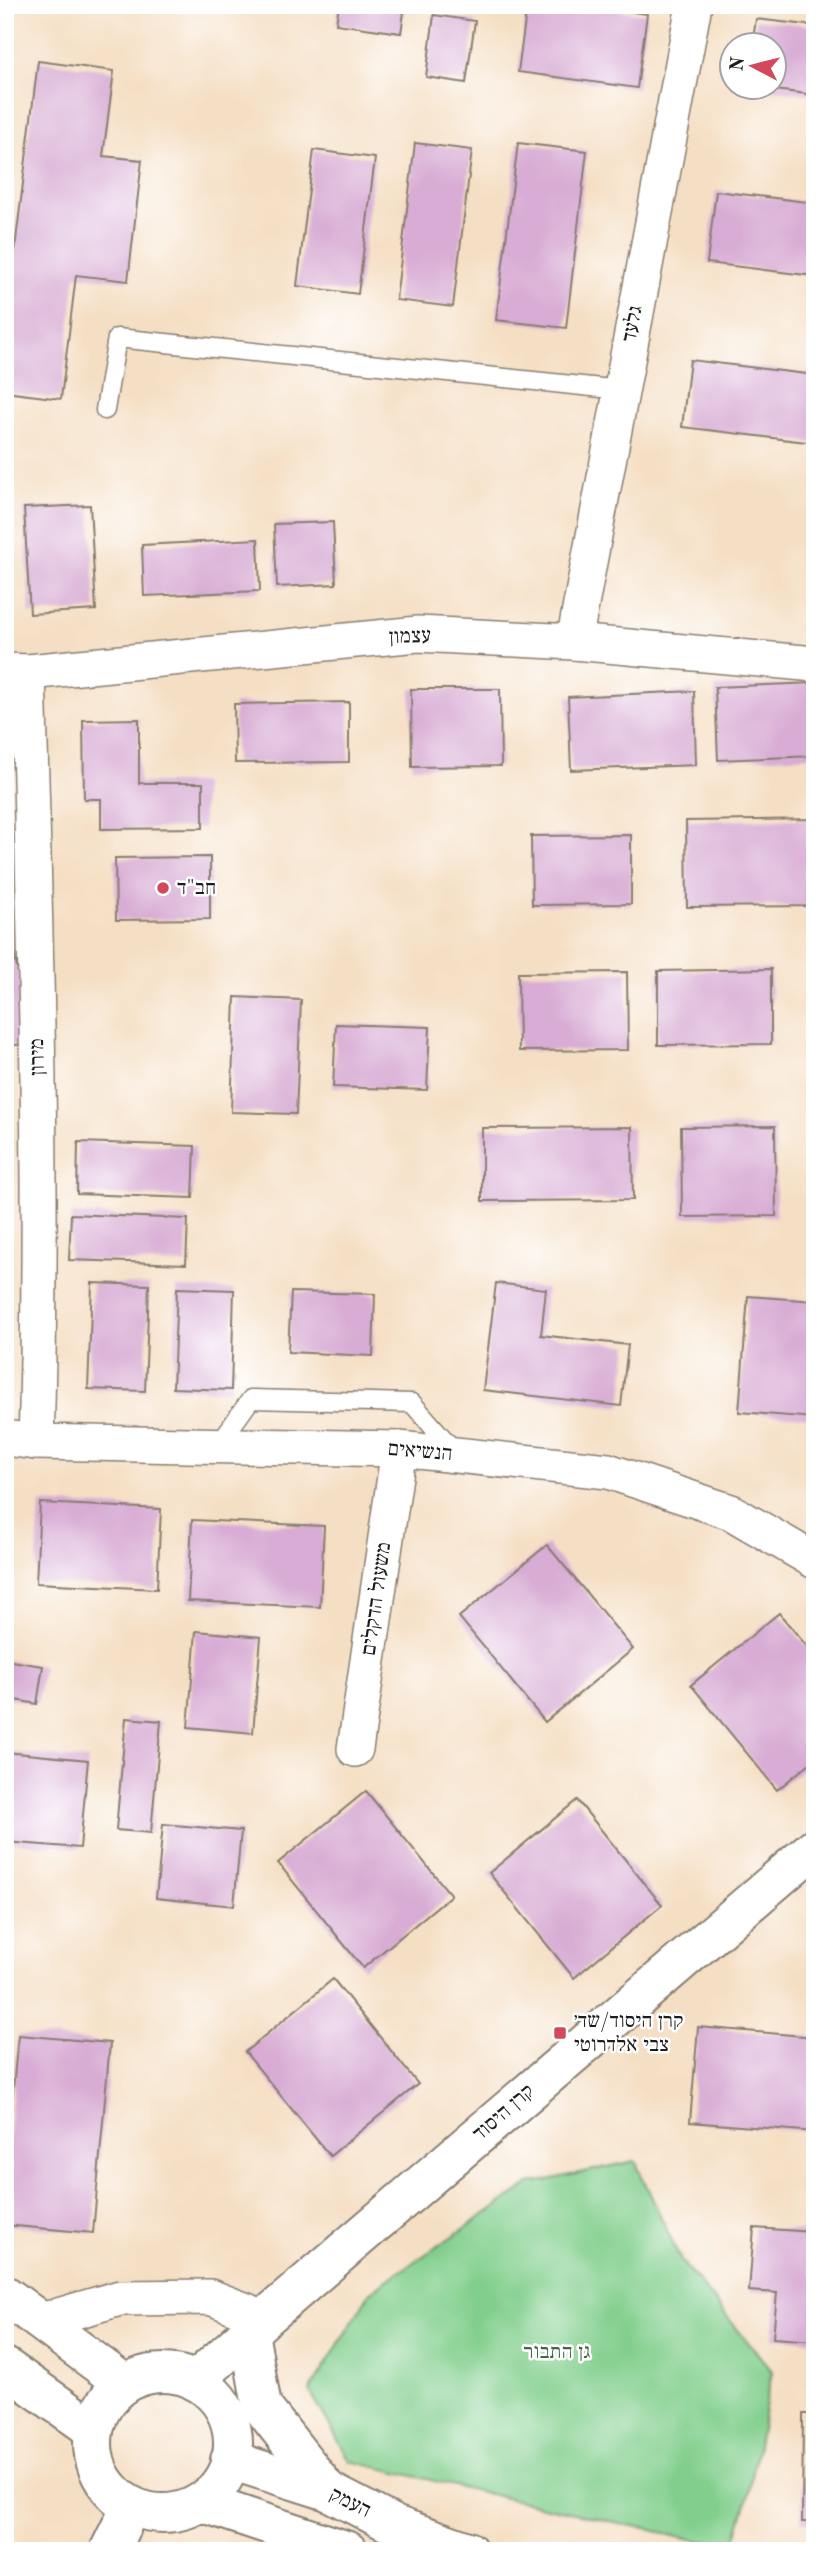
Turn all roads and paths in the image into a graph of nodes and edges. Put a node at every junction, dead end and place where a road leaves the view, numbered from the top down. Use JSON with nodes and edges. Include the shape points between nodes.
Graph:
{"nodes":[{"id":1,"x":694,"y":5,"type":"edge"},
{"id":2,"x":621,"y":390,"type":"junction"},
{"id":3,"x":105,"y":410,"type":"dead end"},
{"id":4,"x":574,"y":642,"type":"junction"},
{"id":5,"x":815,"y":664,"type":"edge"},
{"id":6,"x":17,"y":671,"type":"edge"},
{"id":7,"x":20,"y":1440,"type":"edge"},
{"id":8,"x":218,"y":1445,"type":"junction"},
{"id":9,"x":399,"y":1449,"type":"junction"},
{"id":10,"x":458,"y":1455,"type":"junction"},
{"id":11,"x":815,"y":1561,"type":"edge"},
{"id":12,"x":355,"y":1749,"type":"dead end"},
{"id":13,"x":815,"y":1847,"type":"edge"},
{"id":14,"x":5,"y":2295,"type":"edge"},
{"id":15,"x":41,"y":2321,"type":"junction"},
{"id":16,"x":257,"y":2325,"type":"junction"},
{"id":17,"x":5,"y":2367,"type":"edge"},
{"id":18,"x":195,"y":2381,"type":"junction"},
{"id":19,"x":125,"y":2384,"type":"junction"},
{"id":20,"x":94,"y":2430,"type":"junction"},
{"id":21,"x":230,"y":2460,"type":"junction"},
{"id":22,"x":328,"y":2491,"type":"junction"},
{"id":23,"x":201,"y":2502,"type":"junction"},
{"id":24,"x":131,"y":2506,"type":"junction"},
{"id":25,"x":109,"y":2551,"type":"edge"},
{"id":26,"x":348,"y":2551,"type":"edge"},
{"id":27,"x":468,"y":2551,"type":"edge"}],
"edges":[{"from":1,"to":2,"type":"street","name":"גלעד"},
{"from":2,"to":3,"type":"lane","via":[[117,338]]},
{"from":2,"to":4,"type":"street","name":"גלעד"},
{"from":4,"to":5,"type":"street","name":"עצמון"},
{"from":4,"to":6,"type":"street","name":"עצמון","via":[[418,634]]},
{"from":6,"to":7,"type":"street","name":"מירון","via":[[38,1062],[40,1293]]},
{"from":7,"to":8,"type":"street","name":"הנשיאים"},
{"from":8,"to":9,"type":"street","name":"הנשיאים"},
{"from":8,"to":10,"type":"lane","via":[[251,1399],[412,1403]]},
{"from":9,"to":10,"type":"street","name":"הנשיאים"},
{"from":9,"to":12,"type":"street","name":"משעול הדקלים"},
{"from":10,"to":11,"type":"street","name":"הנשיאים","via":[[608,1471],[731,1512]]},
{"from":13,"to":16,"type":"main road","name":"קרן היסוד"},
{"from":14,"to":15,"type":"main road"},
{"from":15,"to":16,"type":"street","via":[[120,2298],[210,2297]]},
{"from":15,"to":19,"type":"main road"},
{"from":16,"to":18,"type":"main road","name":"קרן היסוד"},
{"from":16,"to":22,"type":"main road","via":[[262,2407]]},
{"from":17,"to":20,"type":"main road"},
{"from":18,"to":19,"type":"main road","via":[[160,2372]]},
{"from":18,"to":21,"type":"main road","via":[[214,2394],[227,2414],[233,2437]]},
{"from":19,"to":20,"type":"main road","via":[[110,2396]]},
{"from":20,"to":24,"type":"main road","via":[[100,2474],[113,2493]]},
{"from":21,"to":22,"type":"main road","name":"העמק"},
{"from":21,"to":23,"type":"main road","via":[[219,2484]]},
{"from":22,"to":27,"type":"main road","name":"העמק","via":[[394,2525]]},
{"from":23,"to":24,"type":"main road","via":[[179,2512],[154,2513]]},
{"from":23,"to":26,"type":"main road","name":"העמק"},
{"from":24,"to":25,"type":"main road"}]}
